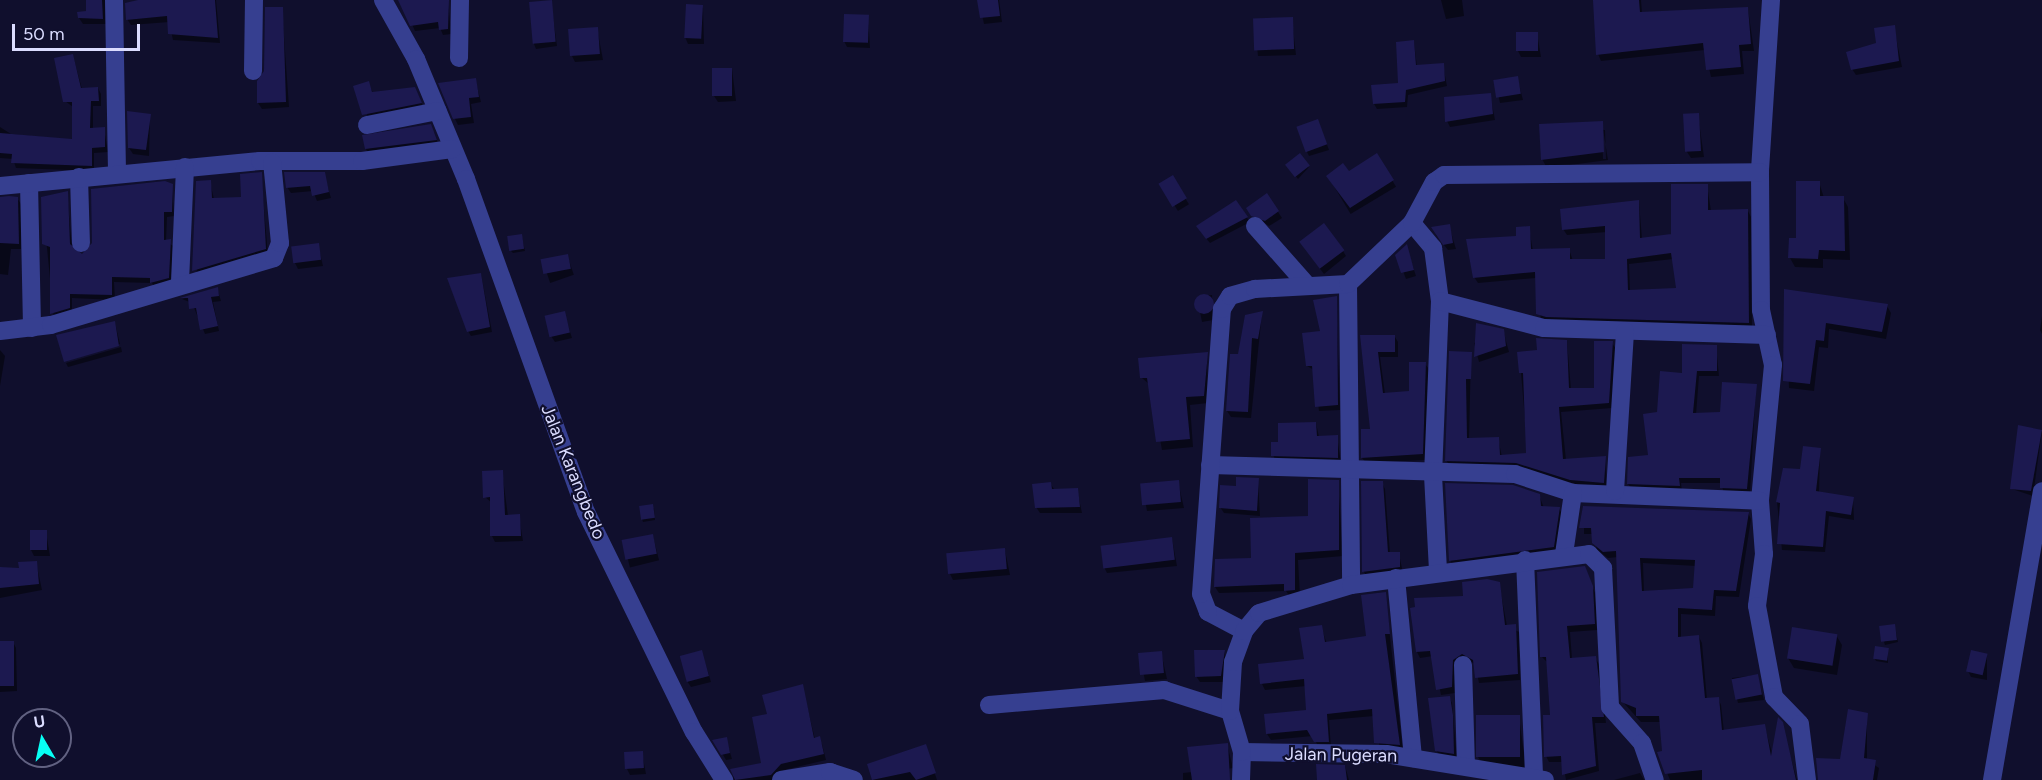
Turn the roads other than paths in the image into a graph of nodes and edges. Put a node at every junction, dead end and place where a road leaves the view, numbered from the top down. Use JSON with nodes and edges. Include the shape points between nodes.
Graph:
{"nodes":[{"id":1,"x":114,"y":0,"type":"edge"},
{"id":2,"x":254,"y":0,"type":"edge"},
{"id":3,"x":383,"y":0,"type":"edge"},
{"id":4,"x":460,"y":0,"type":"edge"},
{"id":5,"x":1771,"y":0,"type":"edge"},
{"id":6,"x":459,"y":58,"type":"dead end"},
{"id":7,"x":253,"y":71,"type":"dead end"},
{"id":8,"x":438,"y":111,"type":"junction"},
{"id":9,"x":367,"y":125,"type":"dead end"},
{"id":10,"x":452,"y":149,"type":"junction"},
{"id":11,"x":272,"y":162,"type":"junction"},
{"id":12,"x":185,"y":167,"type":"junction"},
{"id":13,"x":1760,"y":172,"type":"junction"},
{"id":14,"x":117,"y":173,"type":"junction"},
{"id":15,"x":79,"y":177,"type":"junction"},
{"id":16,"x":29,"y":183,"type":"junction"},
{"id":17,"x":0,"y":186,"type":"edge"},
{"id":18,"x":1412,"y":223,"type":"junction"},
{"id":19,"x":1255,"y":226,"type":"dead end"},
{"id":20,"x":81,"y":243,"type":"dead end"},
{"id":21,"x":180,"y":282,"type":"junction"},
{"id":22,"x":1348,"y":284,"type":"junction"},
{"id":23,"x":1307,"y":285,"type":"junction"},
{"id":24,"x":1440,"y":302,"type":"junction"},
{"id":25,"x":32,"y":328,"type":"junction"},
{"id":26,"x":0,"y":331,"type":"edge"},
{"id":27,"x":1626,"y":331,"type":"junction"},
{"id":28,"x":1767,"y":335,"type":"junction"},
{"id":29,"x":1210,"y":465,"type":"junction"},
{"id":30,"x":1352,"y":468,"type":"junction"},
{"id":31,"x":1433,"y":475,"type":"junction"},
{"id":32,"x":1615,"y":491,"type":"junction"},
{"id":33,"x":2042,"y":491,"type":"edge"},
{"id":34,"x":1573,"y":493,"type":"junction"},
{"id":35,"x":1760,"y":501,"type":"junction"},
{"id":36,"x":1564,"y":554,"type":"junction"},
{"id":37,"x":1525,"y":560,"type":"junction"},
{"id":38,"x":1438,"y":572,"type":"junction"},
{"id":39,"x":1396,"y":578,"type":"junction"},
{"id":40,"x":1351,"y":585,"type":"junction"},
{"id":41,"x":1244,"y":631,"type":"junction"},
{"id":42,"x":1463,"y":665,"type":"dead end"},
{"id":43,"x":989,"y":705,"type":"dead end"},
{"id":44,"x":1230,"y":711,"type":"junction"},
{"id":45,"x":1242,"y":752,"type":"junction"},
{"id":46,"x":1413,"y":758,"type":"junction"},
{"id":47,"x":1466,"y":766,"type":"junction"},
{"id":48,"x":1540,"y":779,"type":"edge"},
{"id":49,"x":724,"y":780,"type":"edge"},
{"id":50,"x":781,"y":780,"type":"edge"},
{"id":51,"x":854,"y":780,"type":"edge"},
{"id":52,"x":1240,"y":780,"type":"edge"},
{"id":53,"x":1655,"y":780,"type":"edge"},
{"id":54,"x":1807,"y":780,"type":"edge"},
{"id":55,"x":1992,"y":780,"type":"edge"}],
"edges":[{"from":1,"to":14,"type":"street"},
{"from":2,"to":7,"type":"street"},
{"from":3,"to":8,"type":"street","name":"Jalan Karangbedo"},
{"from":4,"to":6,"type":"street"},
{"from":5,"to":13,"type":"street"},
{"from":8,"to":9,"type":"street"},
{"from":8,"to":10,"type":"street","name":"Jalan Karangbedo"},
{"from":10,"to":11,"type":"street","via":[[362,161]]},
{"from":10,"to":49,"type":"street","name":"Jalan Karangbedo","via":[[586,512],[694,732]]},
{"from":11,"to":12,"type":"street"},
{"from":11,"to":21,"type":"street","via":[[280,243],[274,258]]},
{"from":12,"to":14,"type":"street"},
{"from":12,"to":21,"type":"street"},
{"from":13,"to":18,"type":"street","via":[[1452,173],[1434,182]]},
{"from":13,"to":28,"type":"street","via":[[1761,310]]},
{"from":14,"to":15,"type":"street"},
{"from":15,"to":16,"type":"street"},
{"from":15,"to":20,"type":"street"},
{"from":16,"to":17,"type":"street"},
{"from":16,"to":25,"type":"street"},
{"from":18,"to":22,"type":"street"},
{"from":18,"to":24,"type":"street","via":[[1432,248]]},
{"from":19,"to":23,"type":"street"},
{"from":21,"to":25,"type":"street"},
{"from":22,"to":23,"type":"street"},
{"from":22,"to":30,"type":"street"},
{"from":23,"to":29,"type":"street","via":[[1241,291],[1222,309]]},
{"from":24,"to":27,"type":"street","via":[[1531,326]]},
{"from":24,"to":31,"type":"street"},
{"from":25,"to":26,"type":"street"},
{"from":27,"to":28,"type":"street"},
{"from":27,"to":32,"type":"street"},
{"from":28,"to":35,"type":"street","via":[[1773,365]]},
{"from":29,"to":30,"type":"street"},
{"from":29,"to":41,"type":"street","via":[[1201,594],[1208,612]]},
{"from":30,"to":31,"type":"street"},
{"from":30,"to":40,"type":"street"},
{"from":31,"to":34,"type":"street","via":[[1521,475]]},
{"from":31,"to":38,"type":"street"},
{"from":32,"to":34,"type":"street"},
{"from":32,"to":35,"type":"street"},
{"from":33,"to":55,"type":"street"},
{"from":34,"to":36,"type":"street"},
{"from":35,"to":54,"type":"street","via":[[1764,554],[1758,621],[1774,697],[1800,724]]},
{"from":36,"to":37,"type":"street"},
{"from":36,"to":53,"type":"street","via":[[1589,554],[1601,562],[1610,706],[1642,742]]},
{"from":37,"to":38,"type":"street"},
{"from":37,"to":48,"type":"street"},
{"from":38,"to":39,"type":"street"},
{"from":39,"to":40,"type":"street"},
{"from":39,"to":46,"type":"street"},
{"from":40,"to":41,"type":"street","via":[[1280,603],[1260,613]]},
{"from":41,"to":44,"type":"street","via":[[1233,662]]},
{"from":42,"to":47,"type":"street"},
{"from":43,"to":44,"type":"street","via":[[1164,690]]},
{"from":44,"to":45,"type":"street"},
{"from":45,"to":46,"type":"street","name":"Jalan Pugeran"},
{"from":45,"to":52,"type":"street"},
{"from":46,"to":47,"type":"street","name":"Jalan Pugeran"},
{"from":47,"to":48,"type":"street","name":"Jalan Pugeran"},
{"from":50,"to":51,"type":"street","via":[[830,772]]}]}
